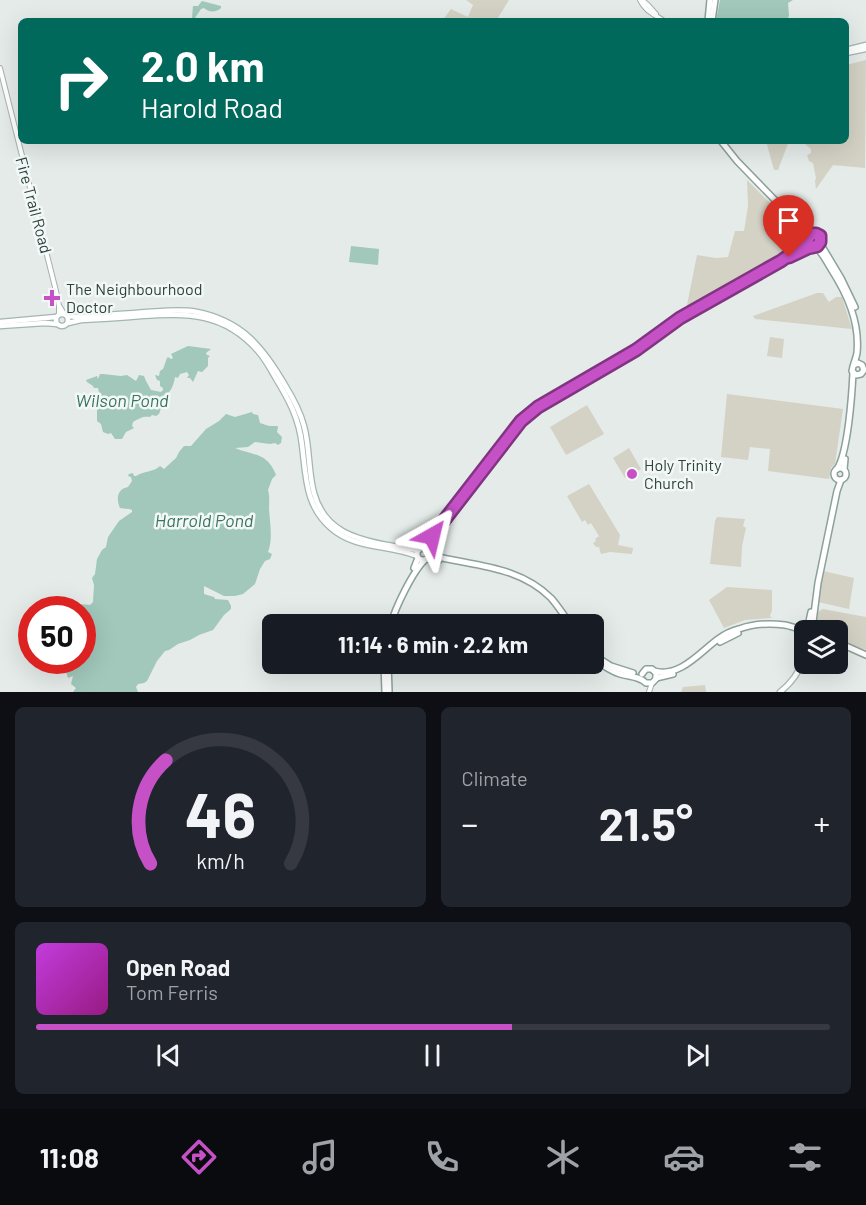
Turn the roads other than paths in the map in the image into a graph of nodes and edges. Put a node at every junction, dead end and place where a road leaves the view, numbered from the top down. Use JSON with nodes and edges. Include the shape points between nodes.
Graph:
{"nodes":[{"id":1,"x":710,"y":0,"type":"edge"},
{"id":2,"x":715,"y":0,"type":"edge"},
{"id":3,"x":643,"y":2,"type":"edge"},
{"id":4,"x":659,"y":18,"type":"edge"},
{"id":5,"x":710,"y":18,"type":"edge"},
{"id":6,"x":711,"y":18,"type":"edge"},
{"id":7,"x":866,"y":47,"type":"edge"},
{"id":8,"x":849,"y":51,"type":"edge"},
{"id":9,"x":0,"y":68,"type":"edge"},
{"id":10,"x":18,"y":141,"type":"edge"},
{"id":11,"x":19,"y":144,"type":"edge"},
{"id":12,"x":720,"y":144,"type":"edge"},
{"id":13,"x":724,"y":144,"type":"edge"},
{"id":14,"x":725,"y":144,"type":"edge"},
{"id":15,"x":730,"y":153,"type":"junction"},
{"id":16,"x":803,"y":229,"type":"junction"},
{"id":17,"x":810,"y":237,"type":"junction"},
{"id":18,"x":816,"y":245,"type":"junction"},
{"id":19,"x":802,"y":246,"type":"junction"},
{"id":20,"x":781,"y":261,"type":"junction"},
{"id":21,"x":62,"y":315,"type":"junction"},
{"id":22,"x":68,"y":323,"type":"junction"},
{"id":23,"x":0,"y":324,"type":"edge"},
{"id":24,"x":57,"y":324,"type":"junction"},
{"id":25,"x":854,"y":365,"type":"junction"},
{"id":26,"x":861,"y":365,"type":"junction"},
{"id":27,"x":853,"y":373,"type":"junction"},
{"id":28,"x":860,"y":375,"type":"junction"},
{"id":29,"x":841,"y":469,"type":"junction"},
{"id":30,"x":839,"y":479,"type":"junction"},
{"id":31,"x":432,"y":536,"type":"junction"},
{"id":32,"x":419,"y":553,"type":"junction"},
{"id":33,"x":428,"y":555,"type":"junction"},
{"id":34,"x":391,"y":614,"type":"edge"},
{"id":35,"x":394,"y":614,"type":"edge"},
{"id":36,"x":561,"y":614,"type":"edge"},
{"id":37,"x":811,"y":616,"type":"junction"},
{"id":38,"x":811,"y":620,"type":"edge"},
{"id":39,"x":813,"y":620,"type":"edge"},
{"id":40,"x":783,"y":625,"type":"junction"},
{"id":41,"x":794,"y":626,"type":"edge"},
{"id":42,"x":794,"y":631,"type":"edge"},
{"id":43,"x":848,"y":646,"type":"edge"},
{"id":44,"x":864,"y":653,"type":"edge"},
{"id":45,"x":604,"y":662,"type":"edge"},
{"id":46,"x":654,"y":671,"type":"junction"},
{"id":47,"x":386,"y":674,"type":"edge"},
{"id":48,"x":797,"y":674,"type":"edge"},
{"id":49,"x":648,"y":679,"type":"junction"},
{"id":50,"x":387,"y":692,"type":"edge"},
{"id":51,"x":648,"y":692,"type":"edge"},
{"id":52,"x":780,"y":692,"type":"edge"}],
"edges":[{"from":1,"to":5,"type":"highway"},
{"from":2,"to":6,"type":"highway"},
{"from":3,"to":4,"type":"main road"},
{"from":7,"to":8,"type":"main road"},
{"from":9,"to":10,"type":"main road","name":"Fire Trail Road"},
{"from":11,"to":21,"type":"main road","name":"Fire Trail Road"},
{"from":12,"to":15,"type":"highway"},
{"from":13,"to":15,"type":"highway"},
{"from":14,"to":17,"type":"highway"},
{"from":15,"to":16,"type":"highway"},
{"from":16,"to":17,"type":"highway"},
{"from":16,"to":19,"type":"highway"},
{"from":17,"to":18,"type":"highway","via":[[809,243]]},
{"from":17,"to":18,"type":"highway","via":[[820,236]]},
{"from":17,"to":19,"type":"main road"},
{"from":18,"to":20,"type":"main road"},
{"from":18,"to":25,"type":"highway","via":[[838,279],[853,313],[857,349]]},
{"from":18,"to":26,"type":"highway","via":[[841,278],[855,308]]},
{"from":19,"to":20,"type":"main road"},
{"from":20,"to":31,"type":"main road","via":[[538,407],[521,421]]},
{"from":21,"to":22,"type":"main road"},
{"from":21,"to":23,"type":"main road"},
{"from":21,"to":24,"type":"main road"},
{"from":21,"to":32,"type":"main road","via":[[187,311],[212,316],[242,330],[269,358],[299,410],[314,493],[326,517],[356,538]]},
{"from":22,"to":24,"type":"main road"},
{"from":22,"to":32,"type":"main road","via":[[180,314],[209,319],[235,330],[261,355],[294,411],[308,491],[320,516],[349,540]]},
{"from":23,"to":24,"type":"main road"},
{"from":25,"to":26,"type":"highway"},
{"from":25,"to":27,"type":"highway"},
{"from":26,"to":28,"type":"highway","via":[[864,370]]},
{"from":27,"to":28,"type":"highway"},
{"from":27,"to":29,"type":"highway"},
{"from":28,"to":29,"type":"highway","via":[[854,387]]},
{"from":29,"to":30,"type":"highway","via":[[834,473]]},
{"from":29,"to":30,"type":"highway","via":[[846,476]]},
{"from":30,"to":37,"type":"highway"},
{"from":30,"to":39,"type":"highway"},
{"from":31,"to":32,"type":"main road"},
{"from":31,"to":33,"type":"main road"},
{"from":32,"to":33,"type":"highway"},
{"from":32,"to":33,"type":"highway","via":[[421,560]]},
{"from":32,"to":34,"type":"highway"},
{"from":33,"to":35,"type":"highway"},
{"from":33,"to":36,"type":"highway","via":[[496,568],[525,579],[549,596]]},
{"from":37,"to":38,"type":"highway"},
{"from":37,"to":40,"type":"highway","via":[[801,626]]},
{"from":40,"to":41,"type":"highway"},
{"from":40,"to":46,"type":"highway","via":[[751,626],[728,632],[681,667]]},
{"from":42,"to":49,"type":"highway","via":[[768,628],[743,631],[723,640],[686,668]]},
{"from":43,"to":44,"type":"highway"},
{"from":45,"to":49,"type":"highway"},
{"from":46,"to":49,"type":"highway"},
{"from":46,"to":49,"type":"highway","via":[[648,669]]},
{"from":47,"to":50,"type":"highway"},
{"from":48,"to":52,"type":"main road"},
{"from":49,"to":51,"type":"main road"}]}
